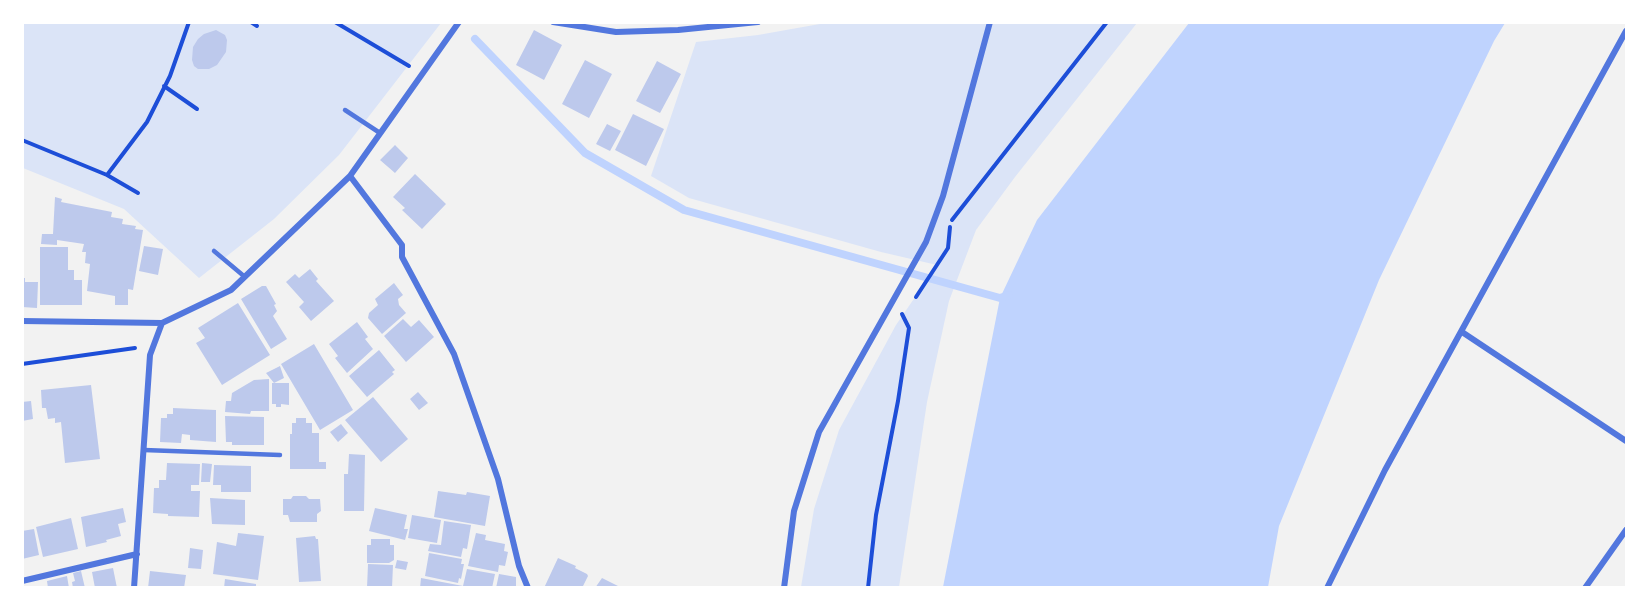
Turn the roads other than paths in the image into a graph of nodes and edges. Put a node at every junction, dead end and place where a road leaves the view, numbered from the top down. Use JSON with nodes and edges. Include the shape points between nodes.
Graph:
{"nodes":[{"id":1,"x":459,"y":22,"type":"edge"},
{"id":2,"x":553,"y":22,"type":"edge"},
{"id":3,"x":758,"y":22,"type":"edge"},
{"id":4,"x":990,"y":22,"type":"edge"},
{"id":5,"x":1626,"y":31,"type":"edge"},
{"id":6,"x":345,"y":110,"type":"dead end"},
{"id":7,"x":380,"y":134,"type":"junction"},
{"id":8,"x":350,"y":176,"type":"junction"},
{"id":9,"x":214,"y":251,"type":"dead end"},
{"id":10,"x":244,"y":277,"type":"junction"},
{"id":11,"x":22,"y":321,"type":"edge"},
{"id":12,"x":162,"y":323,"type":"junction"},
{"id":13,"x":1461,"y":332,"type":"junction"},
{"id":14,"x":1626,"y":441,"type":"edge"},
{"id":15,"x":144,"y":450,"type":"junction"},
{"id":16,"x":280,"y":455,"type":"dead end"},
{"id":17,"x":1626,"y":530,"type":"edge"},
{"id":18,"x":137,"y":554,"type":"junction"},
{"id":19,"x":22,"y":581,"type":"edge"},
{"id":20,"x":134,"y":588,"type":"edge"},
{"id":21,"x":528,"y":588,"type":"edge"},
{"id":22,"x":784,"y":588,"type":"edge"},
{"id":23,"x":1327,"y":588,"type":"edge"},
{"id":24,"x":1585,"y":588,"type":"edge"}],
"edges":[{"from":1,"to":7,"type":"street"},
{"from":2,"to":3,"type":"street","via":[[616,32]]},
{"from":4,"to":22,"type":"street","via":[[943,196],[926,242],[819,432],[794,511]]},
{"from":5,"to":13,"type":"street"},
{"from":6,"to":7,"type":"lane"},
{"from":7,"to":8,"type":"street"},
{"from":8,"to":10,"type":"street"},
{"from":8,"to":21,"type":"street","via":[[402,245],[402,256],[454,354],[498,479]]},
{"from":9,"to":10,"type":"lane"},
{"from":10,"to":12,"type":"street","via":[[231,290]]},
{"from":11,"to":12,"type":"street"},
{"from":12,"to":15,"type":"street","via":[[150,355]]},
{"from":13,"to":14,"type":"street"},
{"from":13,"to":23,"type":"street","via":[[1384,470]]},
{"from":15,"to":16,"type":"lane"},
{"from":15,"to":18,"type":"street"},
{"from":17,"to":24,"type":"street"},
{"from":18,"to":19,"type":"street"},
{"from":18,"to":20,"type":"street"}]}
